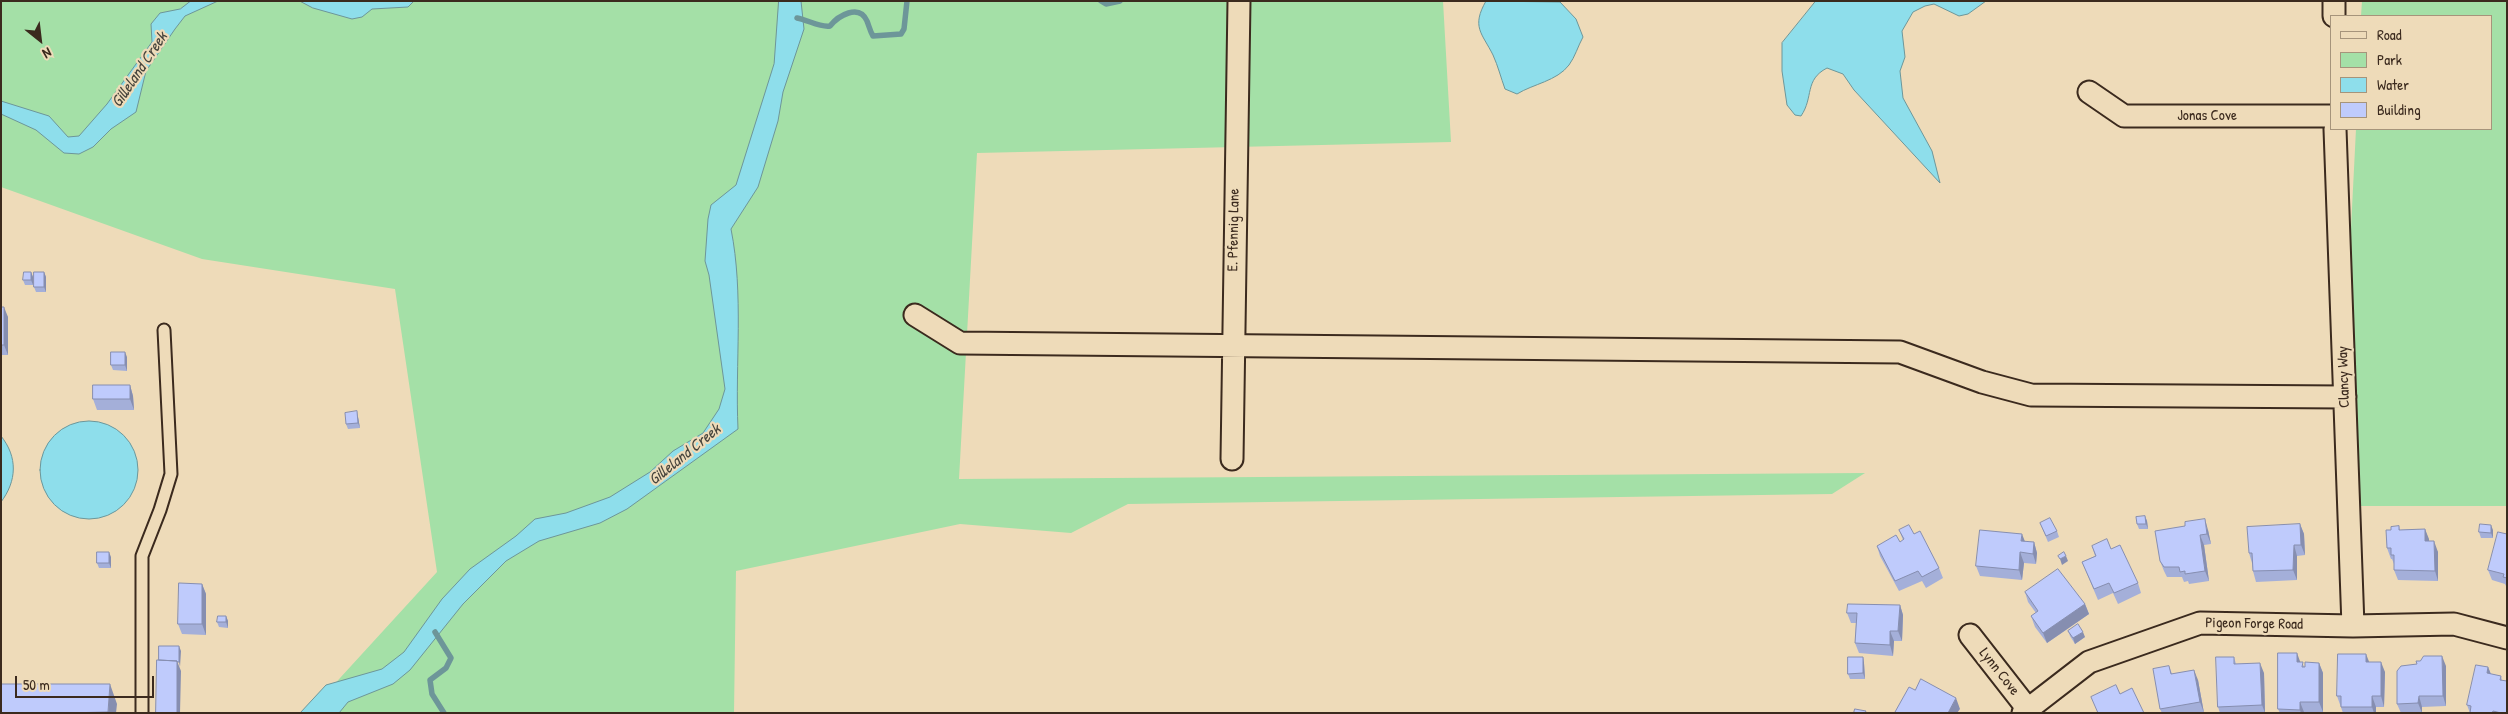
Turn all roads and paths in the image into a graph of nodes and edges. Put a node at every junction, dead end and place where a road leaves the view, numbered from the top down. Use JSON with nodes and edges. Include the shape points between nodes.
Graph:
{"nodes":[{"id":1,"x":1239,"y":1,"type":"edge"},
{"id":2,"x":2334,"y":1,"type":"edge"},
{"id":3,"x":2334,"y":15,"type":"edge"},
{"id":4,"x":2089,"y":92,"type":"dead end"},
{"id":5,"x":2330,"y":116,"type":"edge"},
{"id":6,"x":2336,"y":130,"type":"edge"},
{"id":7,"x":915,"y":316,"type":"dead end"},
{"id":8,"x":164,"y":330,"type":"dead end"},
{"id":9,"x":1232,"y":344,"type":"junction"},
{"id":10,"x":2345,"y":397,"type":"junction"},
{"id":11,"x":1232,"y":459,"type":"dead end"},
{"id":12,"x":2353,"y":626,"type":"junction"},
{"id":13,"x":1970,"y":635,"type":"dead end"},
{"id":14,"x":2507,"y":638,"type":"edge"},
{"id":15,"x":2025,"y":710,"type":"edge"},
{"id":16,"x":142,"y":713,"type":"edge"}],
"edges":[{"from":1,"to":9,"type":"street","name":"E. Pfennig Lane"},
{"from":2,"to":3,"type":"street"},
{"from":4,"to":5,"type":"street","name":"Jonas Cove","via":[[2124,116]]},
{"from":6,"to":10,"type":"street","name":"Clancy Way"},
{"from":7,"to":9,"type":"street","via":[[960,343]]},
{"from":8,"to":16,"type":"lane","via":[[170,474],[142,556]]},
{"from":9,"to":10,"type":"street","via":[[1900,352],[1982,382],[2031,395]]},
{"from":9,"to":11,"type":"street","name":"E. Pfennig Lane"},
{"from":10,"to":12,"type":"street","name":"Clancy Way"},
{"from":12,"to":14,"type":"street","name":"Pigeon Forge Road","via":[[2454,624]]},
{"from":12,"to":15,"type":"street","name":"Pigeon Forge Road","via":[[2200,623],[2089,662]]},
{"from":13,"to":15,"type":"street","name":"Lynn Cove"}]}
